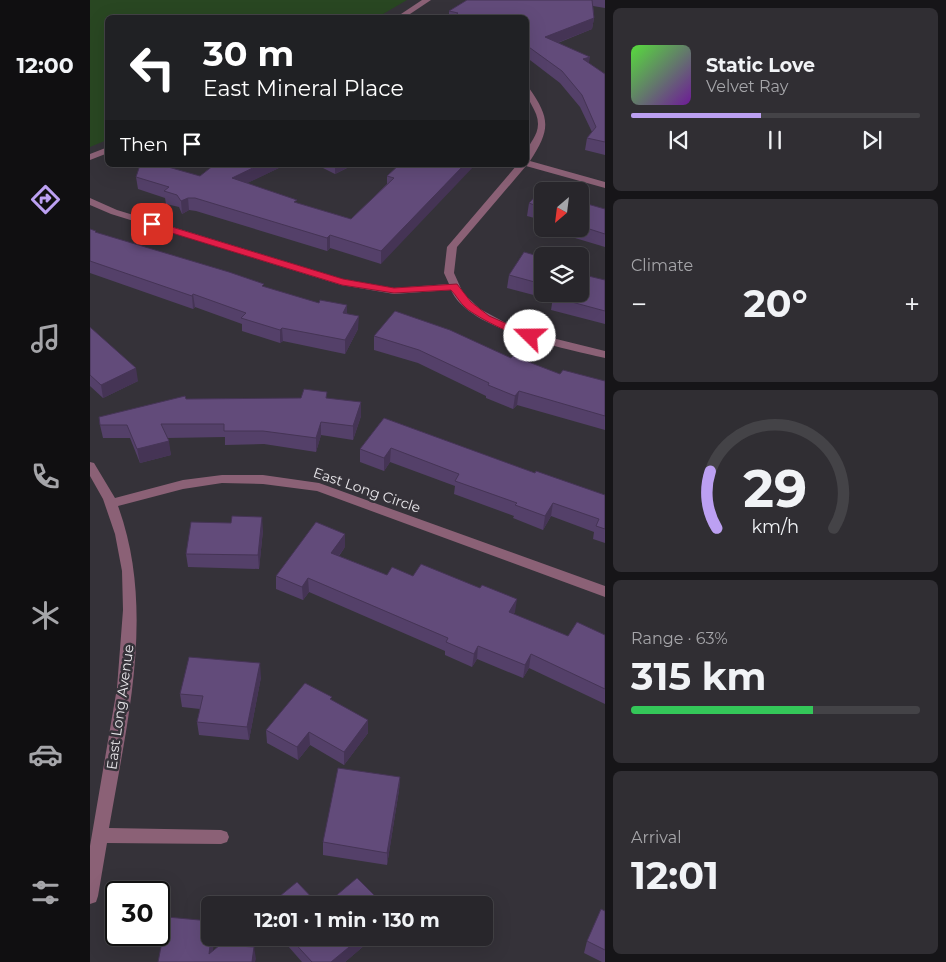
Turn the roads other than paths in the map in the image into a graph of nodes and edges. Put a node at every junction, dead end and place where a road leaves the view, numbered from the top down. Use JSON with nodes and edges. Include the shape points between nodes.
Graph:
{"nodes":[{"id":1,"x":427,"y":0,"type":"edge"},
{"id":2,"x":403,"y":15,"type":"edge"},
{"id":3,"x":529,"y":94,"type":"edge"},
{"id":4,"x":105,"y":151,"type":"edge"},
{"id":5,"x":529,"y":156,"type":"edge"},
{"id":6,"x":90,"y":157,"type":"edge"},
{"id":7,"x":529,"y":162,"type":"edge"},
{"id":8,"x":520,"y":167,"type":"edge"},
{"id":9,"x":605,"y":185,"type":"edge"},
{"id":10,"x":90,"y":201,"type":"edge"},
{"id":11,"x":454,"y":286,"type":"junction"},
{"id":12,"x":605,"y":355,"type":"edge"},
{"id":13,"x":90,"y":466,"type":"edge"},
{"id":14,"x":110,"y":504,"type":"junction"},
{"id":15,"x":605,"y":592,"type":"edge"},
{"id":16,"x":100,"y":836,"type":"junction"},
{"id":17,"x":221,"y":837,"type":"dead end"},
{"id":18,"x":90,"y":896,"type":"edge"}],
"edges":[{"from":1,"to":2,"type":"street"},
{"from":3,"to":5,"type":"street","via":[[540,108],[543,119],[540,140]]},
{"from":4,"to":6,"type":"street"},
{"from":7,"to":9,"type":"street"},
{"from":8,"to":11,"type":"street","via":[[452,247],[447,261]]},
{"from":10,"to":11,"type":"street","via":[[114,212],[342,282],[394,290]]},
{"from":11,"to":12,"type":"street","via":[[485,318],[530,336]]},
{"from":13,"to":14,"type":"street","name":"East Long Avenue"},
{"from":14,"to":15,"type":"street","name":"East Long Circle","via":[[208,480],[262,479],[319,487]]},
{"from":14,"to":16,"type":"street","name":"East Long Avenue","via":[[122,533],[130,587],[130,648]]},
{"from":16,"to":17,"type":"street"},
{"from":16,"to":18,"type":"street","name":"East Long Avenue"}]}
